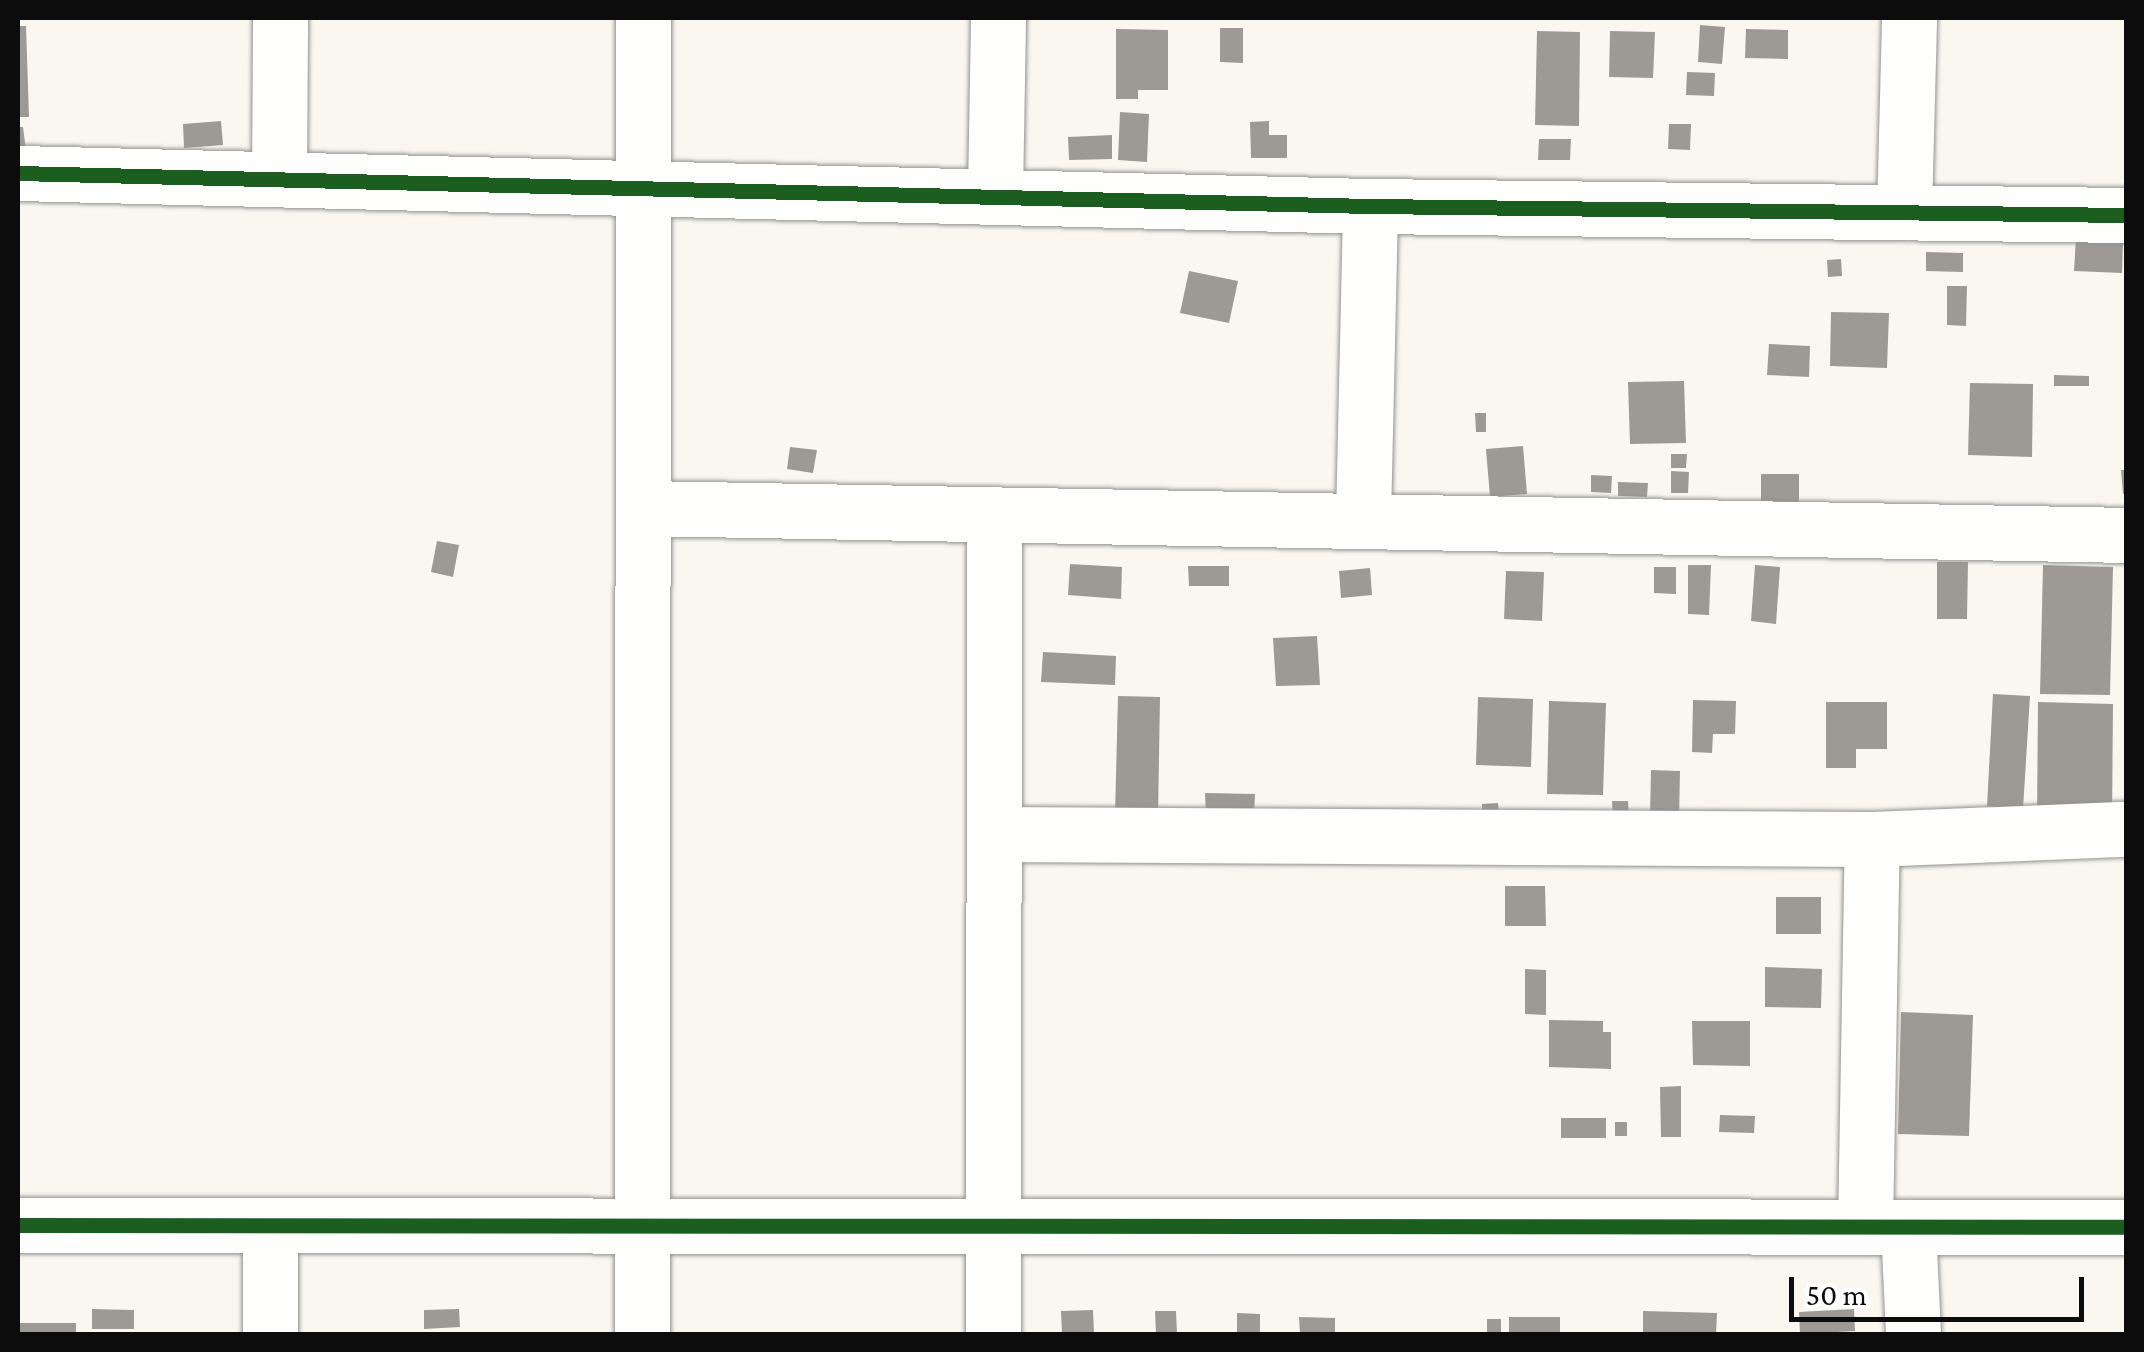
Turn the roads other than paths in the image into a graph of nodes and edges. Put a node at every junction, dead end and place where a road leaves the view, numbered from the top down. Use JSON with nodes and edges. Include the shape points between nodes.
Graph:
{"nodes":[{"id":1,"x":280,"y":18,"type":"edge"},
{"id":2,"x":644,"y":18,"type":"edge"},
{"id":3,"x":998,"y":18,"type":"edge"},
{"id":4,"x":1909,"y":18,"type":"edge"},
{"id":5,"x":18,"y":172,"type":"edge"},
{"id":6,"x":279,"y":176,"type":"junction"},
{"id":7,"x":643,"y":184,"type":"junction"},
{"id":8,"x":994,"y":193,"type":"junction"},
{"id":9,"x":1370,"y":206,"type":"junction"},
{"id":10,"x":1904,"y":212,"type":"junction"},
{"id":11,"x":2126,"y":215,"type":"edge"},
{"id":12,"x":642,"y":508,"type":"junction"},
{"id":13,"x":994,"y":515,"type":"junction"},
{"id":14,"x":1363,"y":519,"type":"junction"},
{"id":15,"x":2126,"y":535,"type":"edge"},
{"id":16,"x":2126,"y":829,"type":"edge"},
{"id":17,"x":994,"y":834,"type":"junction"},
{"id":18,"x":1872,"y":838,"type":"junction"},
{"id":19,"x":18,"y":1226,"type":"edge"},
{"id":20,"x":270,"y":1226,"type":"junction"},
{"id":21,"x":642,"y":1226,"type":"junction"},
{"id":22,"x":993,"y":1227,"type":"junction"},
{"id":23,"x":1886,"y":1227,"type":"junction"},
{"id":24,"x":2126,"y":1228,"type":"edge"},
{"id":25,"x":270,"y":1334,"type":"edge"},
{"id":26,"x":642,"y":1334,"type":"edge"},
{"id":27,"x":993,"y":1334,"type":"edge"},
{"id":28,"x":1914,"y":1334,"type":"edge"}],
"edges":[{"from":1,"to":6,"type":"street"},
{"from":2,"to":7,"type":"street"},
{"from":3,"to":8,"type":"street"},
{"from":4,"to":10,"type":"street"},
{"from":5,"to":6,"type":"street"},
{"from":6,"to":7,"type":"street"},
{"from":7,"to":8,"type":"street"},
{"from":7,"to":12,"type":"street"},
{"from":8,"to":9,"type":"street"},
{"from":9,"to":10,"type":"street"},
{"from":9,"to":14,"type":"street"},
{"from":10,"to":11,"type":"street"},
{"from":12,"to":13,"type":"street"},
{"from":12,"to":21,"type":"street"},
{"from":13,"to":14,"type":"street"},
{"from":13,"to":17,"type":"street"},
{"from":14,"to":15,"type":"street"},
{"from":16,"to":18,"type":"street"},
{"from":17,"to":18,"type":"street"},
{"from":17,"to":22,"type":"street"},
{"from":18,"to":23,"type":"street"},
{"from":19,"to":20,"type":"street"},
{"from":20,"to":21,"type":"street"},
{"from":20,"to":25,"type":"street"},
{"from":21,"to":22,"type":"street"},
{"from":21,"to":26,"type":"street"},
{"from":22,"to":23,"type":"street"},
{"from":22,"to":27,"type":"street"},
{"from":23,"to":24,"type":"street"},
{"from":23,"to":28,"type":"street"}]}
